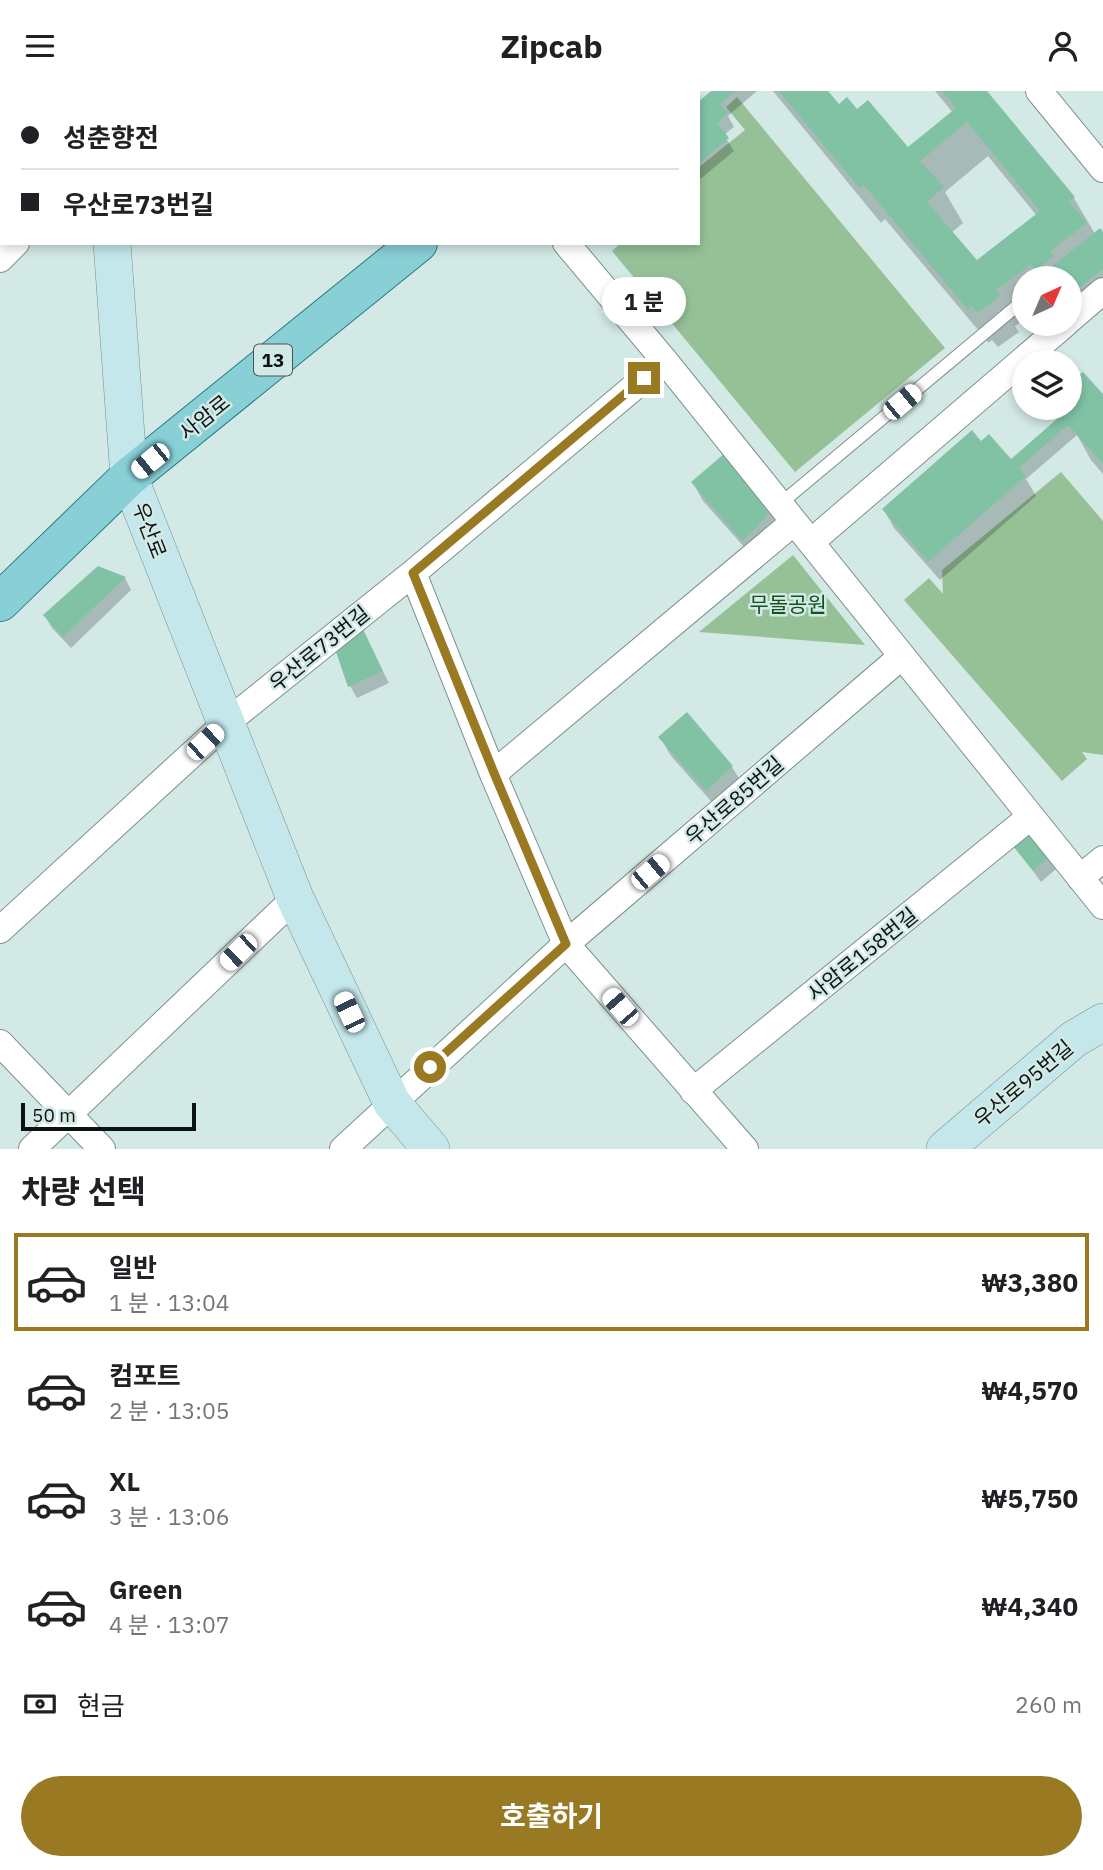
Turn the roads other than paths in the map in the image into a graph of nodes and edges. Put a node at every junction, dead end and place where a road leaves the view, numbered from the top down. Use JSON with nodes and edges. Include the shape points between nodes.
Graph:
{"nodes":[{"id":1,"x":1039,"y":91,"type":"edge"},
{"id":2,"x":1103,"y":169,"type":"edge"},
{"id":3,"x":14,"y":245,"type":"edge"},
{"id":4,"x":112,"y":245,"type":"edge"},
{"id":5,"x":416,"y":245,"type":"edge"},
{"id":6,"x":568,"y":245,"type":"edge"},
{"id":7,"x":0,"y":259,"type":"edge"},
{"id":8,"x":1103,"y":291,"type":"edge"},
{"id":9,"x":1082,"y":309,"type":"edge"},
{"id":10,"x":1012,"y":311,"type":"edge"},
{"id":11,"x":1051,"y":336,"type":"edge"},
{"id":12,"x":665,"y":361,"type":"junction"},
{"id":13,"x":129,"y":477,"type":"junction"},
{"id":14,"x":787,"y":513,"type":"junction"},
{"id":15,"x":811,"y":542,"type":"junction"},
{"id":16,"x":413,"y":573,"type":"junction"},
{"id":17,"x":0,"y":602,"type":"edge"},
{"id":18,"x":902,"y":656,"type":"junction"},
{"id":19,"x":226,"y":723,"type":"junction"},
{"id":20,"x":494,"y":773,"type":"junction"},
{"id":21,"x":1030,"y":817,"type":"junction"},
{"id":22,"x":1103,"y":859,"type":"edge"},
{"id":23,"x":1080,"y":878,"type":"junction"},
{"id":24,"x":295,"y":898,"type":"junction"},
{"id":25,"x":1103,"y":906,"type":"edge"},
{"id":26,"x":0,"y":930,"type":"edge"},
{"id":27,"x":566,"y":944,"type":"junction"},
{"id":28,"x":1103,"y":1022,"type":"edge"},
{"id":29,"x":0,"y":1043,"type":"edge"},
{"id":30,"x":693,"y":1091,"type":"junction"},
{"id":31,"x":391,"y":1103,"type":"junction"},
{"id":32,"x":68,"y":1114,"type":"junction"},
{"id":33,"x":32,"y":1149,"type":"edge"},
{"id":34,"x":102,"y":1149,"type":"edge"},
{"id":35,"x":343,"y":1149,"type":"edge"},
{"id":36,"x":431,"y":1149,"type":"edge"},
{"id":37,"x":745,"y":1149,"type":"edge"},
{"id":38,"x":945,"y":1149,"type":"edge"}],
"edges":[{"from":1,"to":2,"type":"street"},
{"from":3,"to":7,"type":"street"},
{"from":4,"to":13,"type":"street","name":"우산로"},
{"from":5,"to":13,"type":"main road","name":"사암로","number":"13"},
{"from":6,"to":12,"type":"street"},
{"from":8,"to":9,"type":"street"},
{"from":10,"to":14,"type":"lane"},
{"from":11,"to":15,"type":"street"},
{"from":12,"to":14,"type":"street"},
{"from":12,"to":16,"type":"street","name":"우산로73번길"},
{"from":13,"to":17,"type":"main road","name":"사암로","number":"13"},
{"from":13,"to":19,"type":"street","name":"우산로"},
{"from":14,"to":15,"type":"street"},
{"from":14,"to":20,"type":"street"},
{"from":15,"to":18,"type":"street"},
{"from":16,"to":19,"type":"street","name":"우산로73번길"},
{"from":16,"to":20,"type":"street"},
{"from":18,"to":21,"type":"street"},
{"from":18,"to":27,"type":"street","name":"우산로85번길"},
{"from":19,"to":24,"type":"street","name":"우산로"},
{"from":19,"to":26,"type":"street"},
{"from":20,"to":27,"type":"street"},
{"from":21,"to":23,"type":"street"},
{"from":21,"to":30,"type":"street","name":"사암로158번길"},
{"from":22,"to":23,"type":"street"},
{"from":23,"to":25,"type":"street"},
{"from":24,"to":31,"type":"street","name":"우산로"},
{"from":24,"to":32,"type":"street"},
{"from":27,"to":30,"type":"street"},
{"from":27,"to":31,"type":"street","name":"우산로85번길"},
{"from":28,"to":38,"type":"street","name":"우산로95번길","via":[[1074,1039]]},
{"from":29,"to":32,"type":"street"},
{"from":30,"to":37,"type":"street"},
{"from":31,"to":35,"type":"street"},
{"from":31,"to":36,"type":"street","name":"우산로"},
{"from":32,"to":33,"type":"street"},
{"from":32,"to":34,"type":"street"}]}
